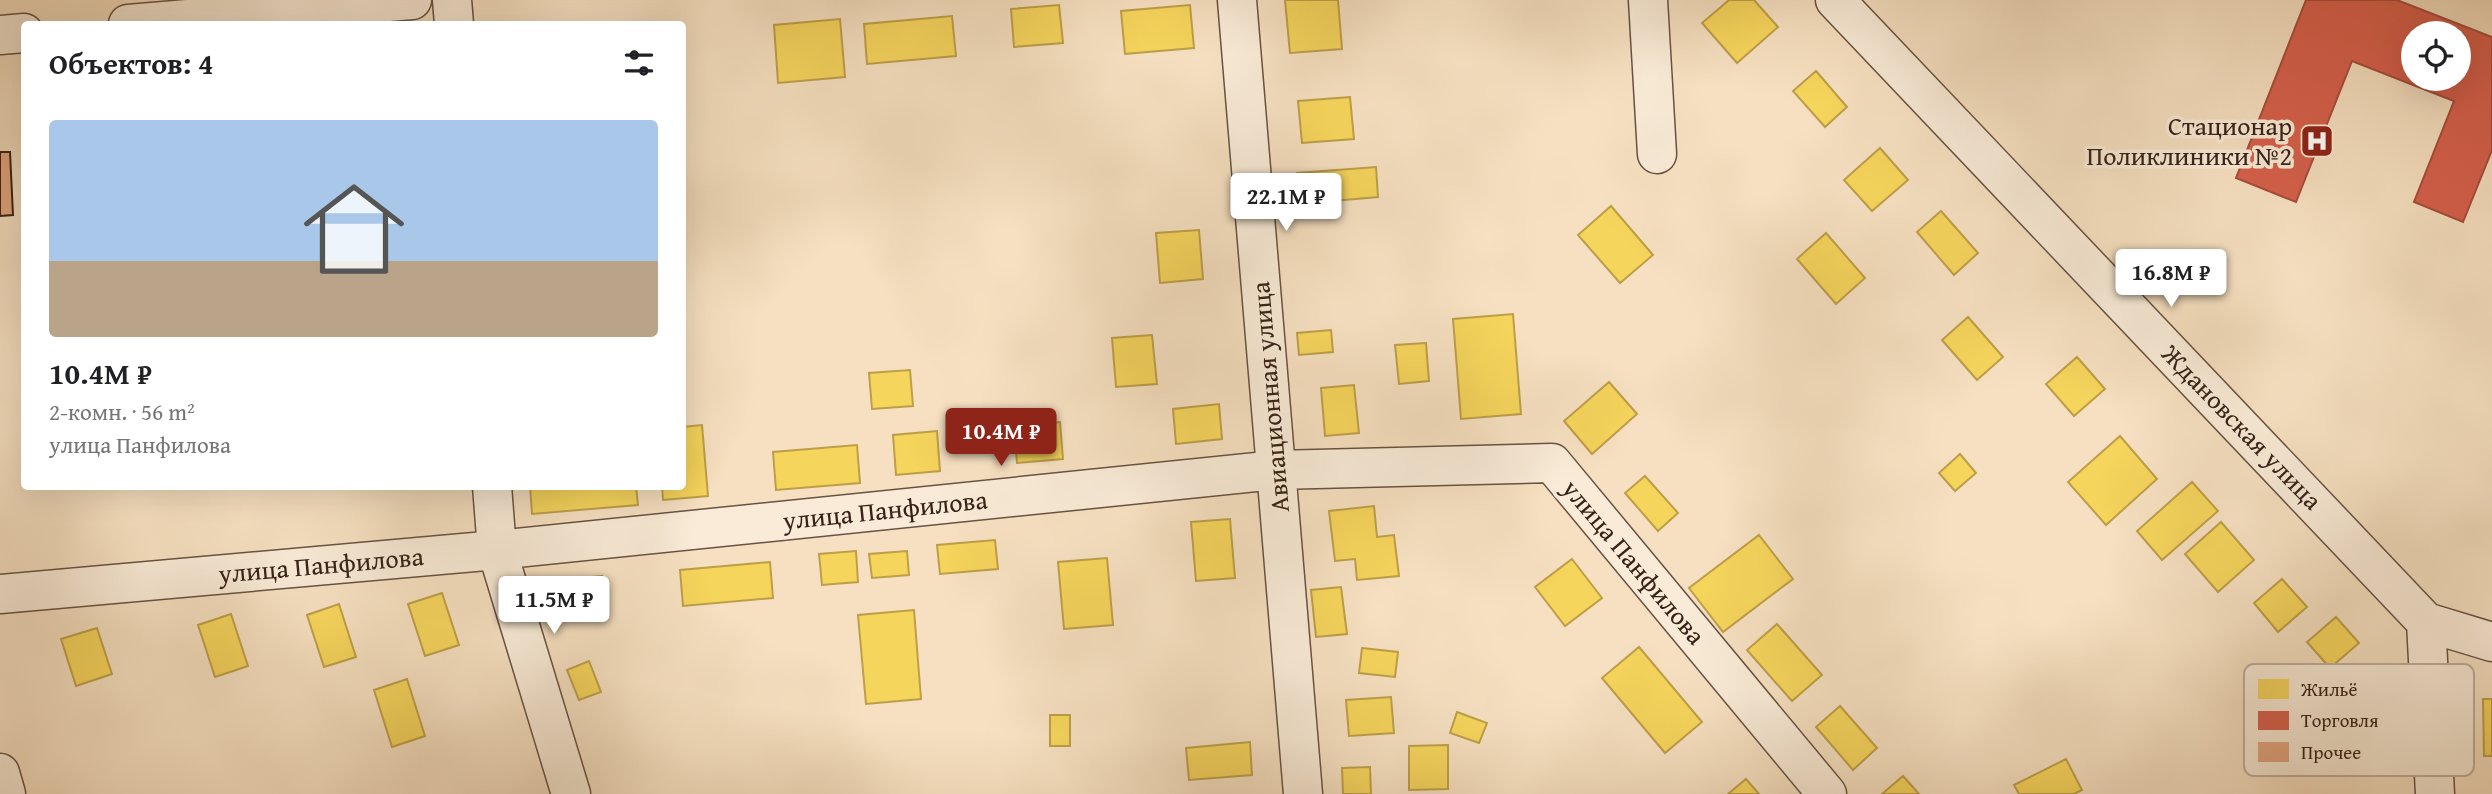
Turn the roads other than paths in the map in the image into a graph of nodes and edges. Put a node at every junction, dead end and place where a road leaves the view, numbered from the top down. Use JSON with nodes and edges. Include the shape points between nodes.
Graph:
{"nodes":[{"id":1,"x":412,"y":0,"type":"edge"},
{"id":2,"x":452,"y":0,"type":"edge"},
{"id":3,"x":1237,"y":0,"type":"edge"},
{"id":4,"x":1648,"y":0,"type":"edge"},
{"id":5,"x":1835,"y":0,"type":"edge"},
{"id":6,"x":164,"y":21,"type":"edge"},
{"id":7,"x":454,"y":21,"type":"edge"},
{"id":8,"x":21,"y":33,"type":"edge"},
{"id":9,"x":0,"y":36,"type":"edge"},
{"id":10,"x":1657,"y":154,"type":"dead end"},
{"id":11,"x":1276,"y":470,"type":"junction"},
{"id":12,"x":492,"y":490,"type":"edge"},
{"id":13,"x":497,"y":550,"type":"junction"},
{"id":14,"x":0,"y":594,"type":"edge"},
{"id":15,"x":2426,"y":622,"type":"junction"},
{"id":16,"x":2492,"y":642,"type":"edge"},
{"id":17,"x":2428,"y":664,"type":"edge"},
{"id":18,"x":0,"y":773,"type":"edge"},
{"id":19,"x":2434,"y":776,"type":"edge"},
{"id":20,"x":6,"y":794,"type":"edge"},
{"id":21,"x":571,"y":794,"type":"edge"},
{"id":22,"x":1303,"y":794,"type":"edge"},
{"id":23,"x":1827,"y":794,"type":"edge"},
{"id":24,"x":2435,"y":794,"type":"edge"}],
"edges":[{"from":1,"to":6,"type":"street"},
{"from":2,"to":7,"type":"street"},
{"from":3,"to":11,"type":"street","name":"Авиационная улица"},
{"from":4,"to":10,"type":"street"},
{"from":5,"to":15,"type":"street","name":"Ждановская улица"},
{"from":8,"to":9,"type":"street"},
{"from":11,"to":13,"type":"street","name":"улица Панфилова"},
{"from":11,"to":22,"type":"street","name":"Авиационная улица"},
{"from":11,"to":23,"type":"street","name":"улица Панфилова","via":[[1552,463]]},
{"from":12,"to":13,"type":"street"},
{"from":13,"to":14,"type":"street","name":"улица Панфилова"},
{"from":13,"to":21,"type":"street"},
{"from":15,"to":16,"type":"street","name":"Ждановская улица"},
{"from":15,"to":17,"type":"street"},
{"from":18,"to":20,"type":"street"},
{"from":19,"to":24,"type":"street"}]}
